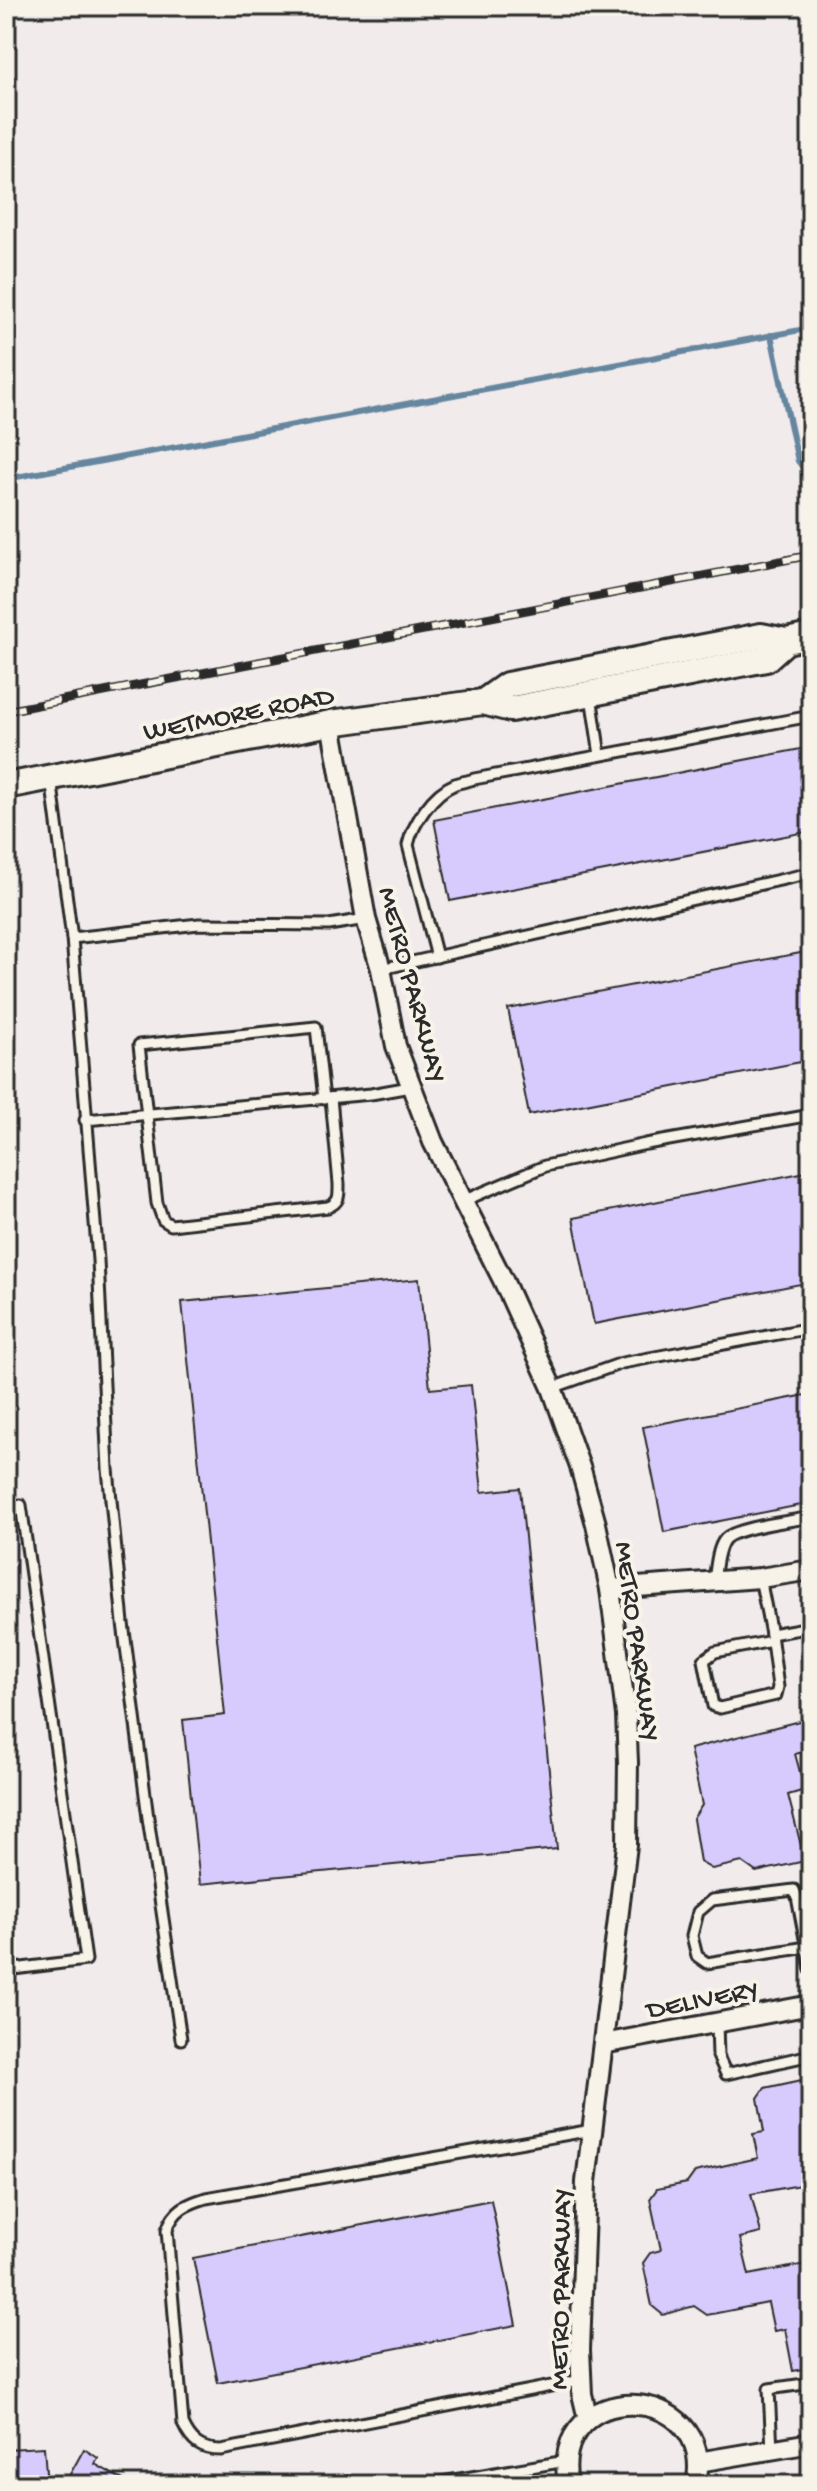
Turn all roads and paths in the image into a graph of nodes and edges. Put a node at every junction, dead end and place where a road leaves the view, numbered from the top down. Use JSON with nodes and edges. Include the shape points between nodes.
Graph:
{"nodes":[{"id":1,"x":811,"y":636,"type":"edge"},
{"id":2,"x":786,"y":641,"type":"junction"},
{"id":3,"x":590,"y":693,"type":"junction"},
{"id":4,"x":483,"y":702,"type":"junction"},
{"id":5,"x":811,"y":716,"type":"edge"},
{"id":6,"x":331,"y":723,"type":"junction"},
{"id":7,"x":600,"y":755,"type":"junction"},
{"id":8,"x":51,"y":778,"type":"junction"},
{"id":9,"x":6,"y":786,"type":"edge"},
{"id":10,"x":811,"y":873,"type":"edge"},
{"id":11,"x":366,"y":919,"type":"junction"},
{"id":12,"x":72,"y":938,"type":"junction"},
{"id":13,"x":437,"y":957,"type":"junction"},
{"id":14,"x":381,"y":969,"type":"junction"},
{"id":15,"x":410,"y":1087,"type":"junction"},
{"id":16,"x":328,"y":1098,"type":"junction"},
{"id":17,"x":147,"y":1114,"type":"junction"},
{"id":18,"x":811,"y":1115,"type":"edge"},
{"id":19,"x":85,"y":1120,"type":"junction"},
{"id":20,"x":463,"y":1201,"type":"junction"},
{"id":21,"x":811,"y":1328,"type":"edge"},
{"id":22,"x":552,"y":1388,"type":"junction"},
{"id":23,"x":6,"y":1507,"type":"edge"},
{"id":24,"x":811,"y":1517,"type":"edge"},
{"id":25,"x":811,"y":1570,"type":"edge"},
{"id":26,"x":760,"y":1578,"type":"junction"},
{"id":27,"x":714,"y":1581,"type":"junction"},
{"id":28,"x":610,"y":1589,"type":"junction"},
{"id":29,"x":811,"y":1627,"type":"edge"},
{"id":30,"x":772,"y":1638,"type":"junction"},
{"id":31,"x":807,"y":1947,"type":"junction"},
{"id":32,"x":6,"y":1970,"type":"edge"},
{"id":33,"x":811,"y":1970,"type":"edge"},
{"id":34,"x":811,"y":2005,"type":"edge"},
{"id":35,"x":717,"y":2022,"type":"junction"},
{"id":36,"x":181,"y":2039,"type":"dead end"},
{"id":37,"x":603,"y":2044,"type":"junction"},
{"id":38,"x":811,"y":2055,"type":"edge"},
{"id":39,"x":592,"y":2130,"type":"junction"},
{"id":40,"x":582,"y":2380,"type":"junction"},
{"id":41,"x":811,"y":2383,"type":"edge"},
{"id":42,"x":588,"y":2419,"type":"junction"},
{"id":43,"x":811,"y":2443,"type":"edge"},
{"id":44,"x":772,"y":2450,"type":"junction"},
{"id":45,"x":566,"y":2461,"type":"junction"},
{"id":46,"x":698,"y":2462,"type":"junction"},
{"id":47,"x":424,"y":2485,"type":"edge"},
{"id":48,"x":568,"y":2485,"type":"edge"},
{"id":49,"x":696,"y":2485,"type":"edge"}],
"edges":[{"from":1,"to":2,"type":"main road","name":"WETMORE ROAD"},
{"from":2,"to":3,"type":"main road","name":"WETMORE ROAD","via":[[766,659]]},
{"from":2,"to":4,"type":"main road","name":"WETMORE ROAD","via":[[761,636],[507,685]]},
{"from":3,"to":4,"type":"main road","name":"WETMORE ROAD","via":[[511,709]]},
{"from":3,"to":7,"type":"lane"},
{"from":4,"to":6,"type":"main road","name":"WETMORE ROAD"},
{"from":5,"to":7,"type":"lane"},
{"from":6,"to":8,"type":"main road","name":"WETMORE ROAD"},
{"from":6,"to":11,"type":"street","name":"METRO PARKWAY"},
{"from":7,"to":13,"type":"lane","via":[[454,784],[427,808],[408,845]]},
{"from":8,"to":9,"type":"main road","name":"WETMORE ROAD"},
{"from":8,"to":12,"type":"lane"},
{"from":10,"to":13,"type":"lane"},
{"from":11,"to":12,"type":"lane","via":[[329,925],[199,924]]},
{"from":11,"to":14,"type":"street","name":"METRO PARKWAY"},
{"from":12,"to":19,"type":"lane"},
{"from":13,"to":14,"type":"lane"},
{"from":14,"to":15,"type":"street","name":"METRO PARKWAY"},
{"from":15,"to":16,"type":"lane"},
{"from":15,"to":20,"type":"street","name":"METRO PARKWAY"},
{"from":16,"to":17,"type":"lane"},
{"from":16,"to":17,"type":"lane","via":[[316,1027],[139,1045]]},
{"from":16,"to":17,"type":"lane","via":[[339,1184],[336,1203],[171,1225],[163,1220],[157,1203]]},
{"from":17,"to":19,"type":"lane"},
{"from":18,"to":20,"type":"lane","via":[[545,1166]]},
{"from":19,"to":36,"type":"lane","via":[[123,1623]]},
{"from":20,"to":22,"type":"street","name":"METRO PARKWAY"},
{"from":21,"to":22,"type":"lane","via":[[622,1363]]},
{"from":22,"to":28,"type":"street","name":"METRO PARKWAY","via":[[581,1470]]},
{"from":23,"to":32,"type":"lane","via":[[21,1505],[86,1960]]},
{"from":24,"to":27,"type":"lane","via":[[738,1532],[724,1540]]},
{"from":25,"to":26,"type":"street"},
{"from":26,"to":27,"type":"street"},
{"from":26,"to":30,"type":"lane"},
{"from":27,"to":28,"type":"street"},
{"from":28,"to":37,"type":"street","name":"METRO PARKWAY","via":[[626,1715],[627,1845]]},
{"from":29,"to":30,"type":"lane"},
{"from":30,"to":30,"type":"lane","via":[[776,1695],[713,1706],[704,1660],[715,1652]]},
{"from":31,"to":31,"type":"lane","via":[[794,1890],[712,1900],[698,1912],[692,1936],[697,1956],[707,1963]]},
{"from":31,"to":33,"type":"lane"},
{"from":34,"to":35,"type":"street","name":"DELIVERY"},
{"from":35,"to":37,"type":"street","name":"DELIVERY"},
{"from":35,"to":38,"type":"lane","via":[[718,2056],[726,2074]]},
{"from":37,"to":39,"type":"street","name":"METRO PARKWAY"},
{"from":39,"to":40,"type":"street","name":"METRO PARKWAY"},
{"from":39,"to":40,"type":"lane","via":[[206,2198],[175,2212],[167,2230],[183,2424],[201,2447],[221,2450]]},
{"from":40,"to":42,"type":"street","name":"METRO PARKWAY"},
{"from":41,"to":44,"type":"lane","via":[[769,2389]]},
{"from":42,"to":45,"type":"street"},
{"from":42,"to":46,"type":"street","via":[[625,2403],[665,2412],[681,2425]]},
{"from":43,"to":44,"type":"street"},
{"from":44,"to":46,"type":"street"},
{"from":45,"to":47,"type":"lane"},
{"from":45,"to":48,"type":"street"},
{"from":46,"to":49,"type":"street"}]}
